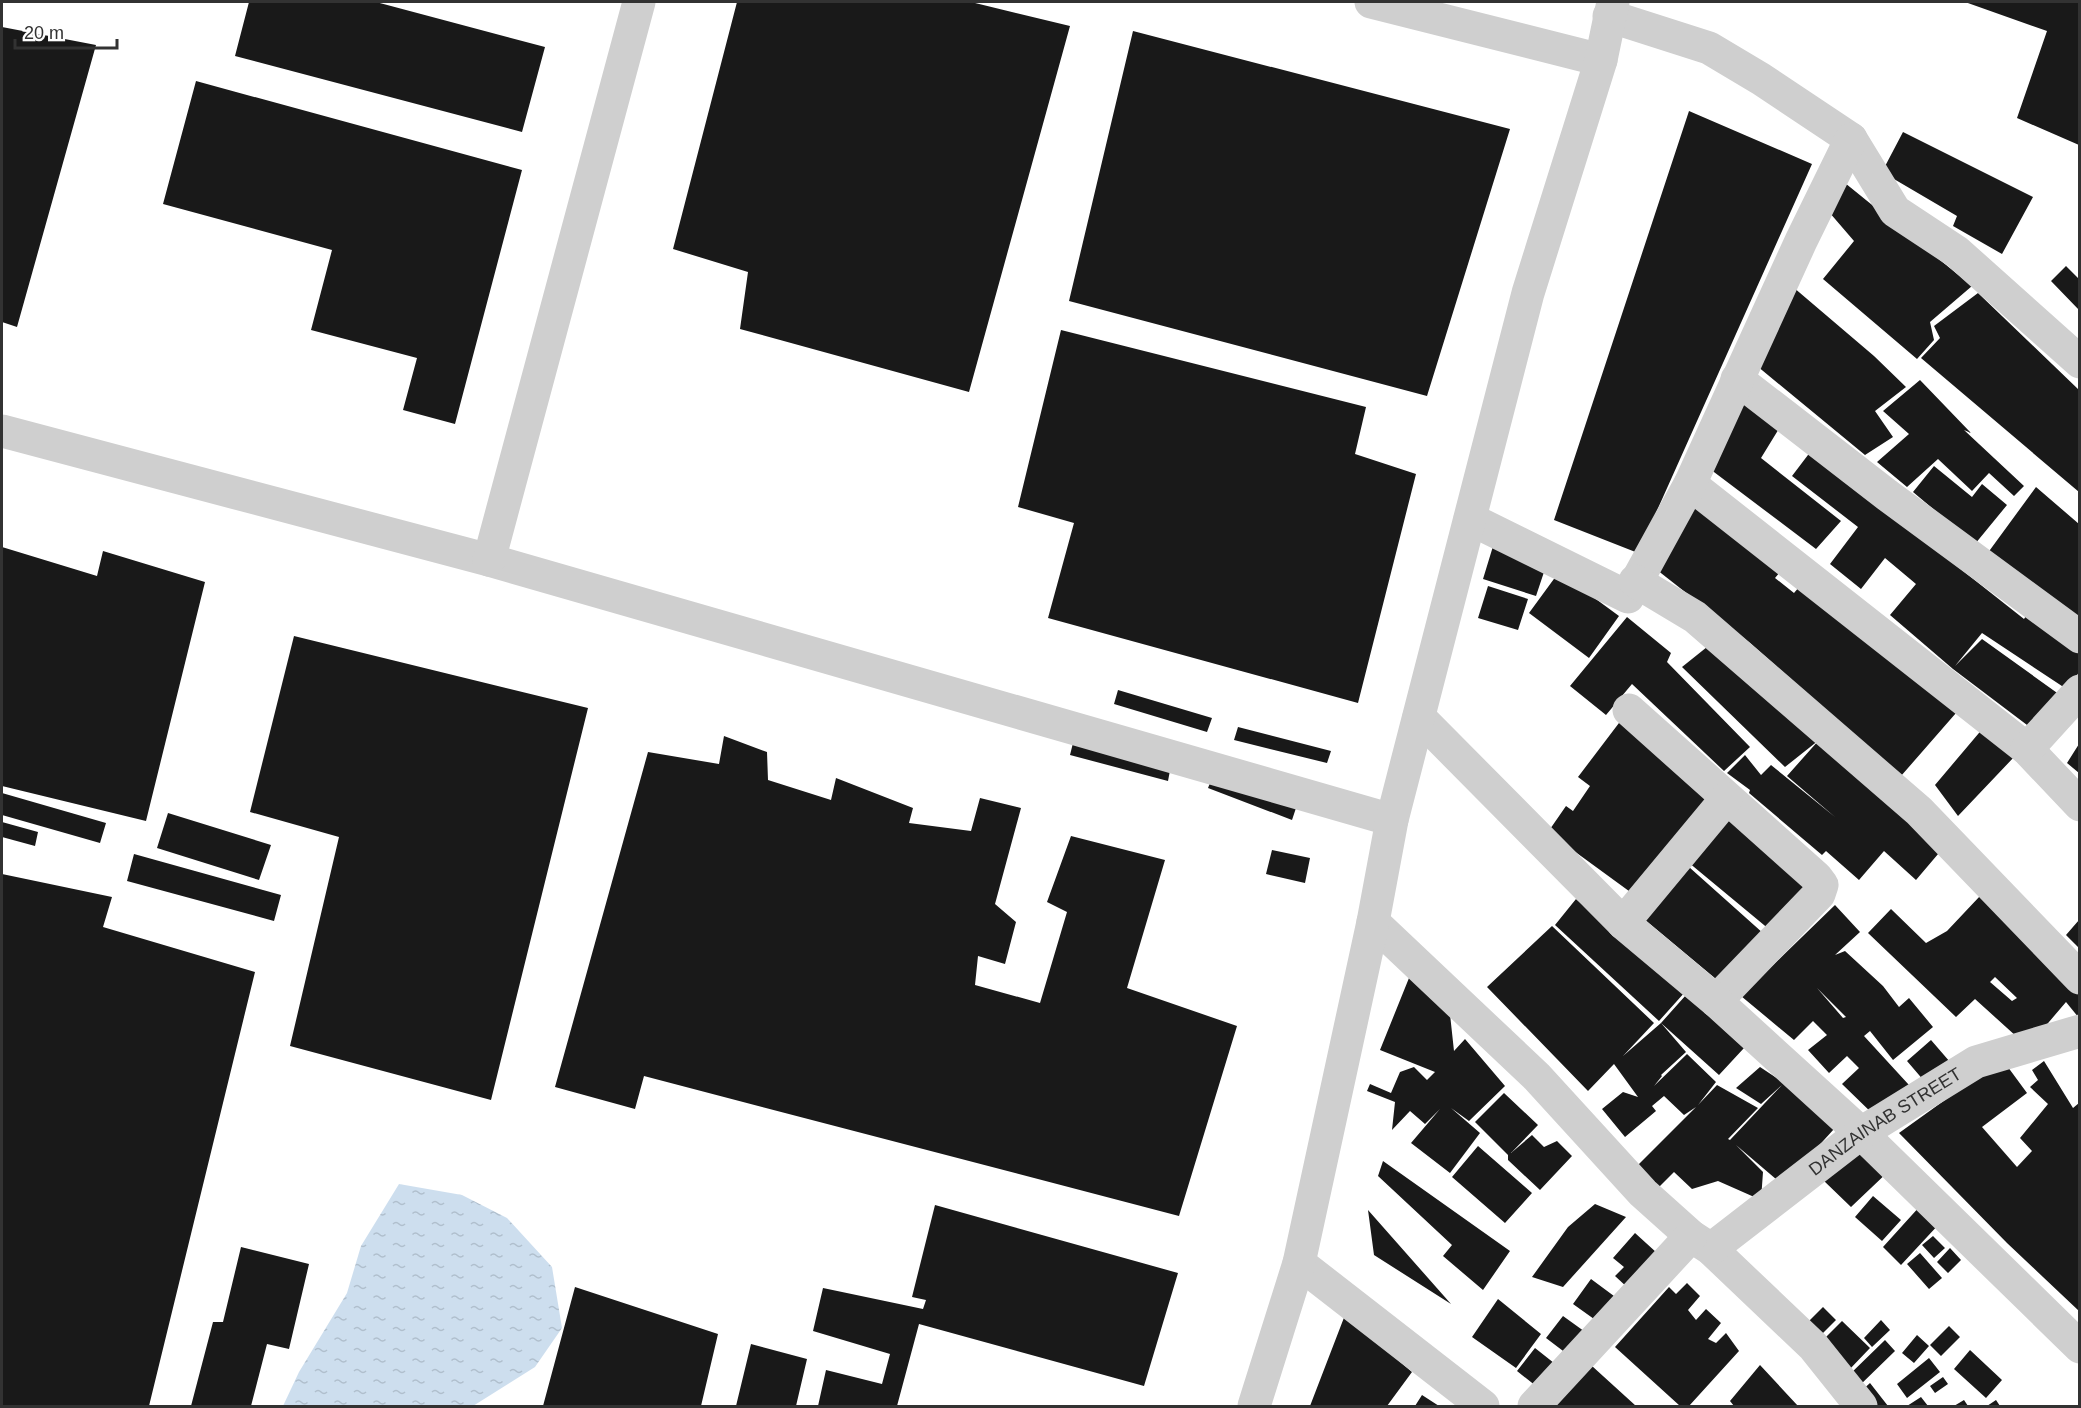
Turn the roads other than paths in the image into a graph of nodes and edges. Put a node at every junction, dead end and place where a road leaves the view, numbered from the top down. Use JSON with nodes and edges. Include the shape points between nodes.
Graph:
{"nodes":[{"id":1,"x":639,"y":2,"type":"edge"},
{"id":2,"x":1371,"y":2,"type":"edge"},
{"id":3,"x":1611,"y":9,"type":"edge"},
{"id":4,"x":1601,"y":60,"type":"junction"},
{"id":5,"x":1851,"y":139,"type":"junction"},
{"id":6,"x":2079,"y":362,"type":"edge"},
{"id":7,"x":1737,"y":379,"type":"junction"},
{"id":8,"x":2,"y":430,"type":"edge"},
{"id":9,"x":1690,"y":484,"type":"junction"},
{"id":10,"x":1470,"y":519,"type":"junction"},
{"id":11,"x":489,"y":560,"type":"junction"},
{"id":12,"x":1635,"y":581,"type":"junction"},
{"id":13,"x":2079,"y":637,"type":"edge"},
{"id":14,"x":2079,"y":691,"type":"edge"},
{"id":15,"x":1629,"y":710,"type":"dead end"},
{"id":16,"x":1419,"y":717,"type":"junction"},
{"id":17,"x":2027,"y":749,"type":"junction"},
{"id":18,"x":1726,"y":799,"type":"junction"},
{"id":19,"x":2079,"y":805,"type":"edge"},
{"id":20,"x":1392,"y":820,"type":"junction"},
{"id":21,"x":1373,"y":922,"type":"junction"},
{"id":22,"x":1623,"y":923,"type":"junction"},
{"id":23,"x":2079,"y":978,"type":"edge"},
{"id":24,"x":1716,"y":1001,"type":"junction"},
{"id":25,"x":2079,"y":1031,"type":"edge"},
{"id":26,"x":1861,"y":1133,"type":"junction"},
{"id":27,"x":1701,"y":1243,"type":"junction"},
{"id":28,"x":1299,"y":1263,"type":"junction"},
{"id":29,"x":2079,"y":1347,"type":"edge"},
{"id":30,"x":1256,"y":1405,"type":"edge"},
{"id":31,"x":1483,"y":1407,"type":"edge"},
{"id":32,"x":1533,"y":1407,"type":"edge"},
{"id":33,"x":1861,"y":1407,"type":"edge"}],
"edges":[{"from":1,"to":11,"type":"street"},
{"from":2,"to":4,"type":"street"},
{"from":3,"to":4,"type":"street"},
{"from":3,"to":5,"type":"street","via":[[1709,48]]},
{"from":4,"to":10,"type":"street","via":[[1528,293]]},
{"from":5,"to":6,"type":"street","via":[[1895,211],[1957,252]]},
{"from":5,"to":7,"type":"street"},
{"from":7,"to":9,"type":"street"},
{"from":7,"to":13,"type":"street"},
{"from":8,"to":11,"type":"street"},
{"from":9,"to":12,"type":"street"},
{"from":9,"to":17,"type":"street"},
{"from":10,"to":12,"type":"street","via":[[1628,597]]},
{"from":10,"to":16,"type":"street"},
{"from":11,"to":20,"type":"street"},
{"from":12,"to":23,"type":"street","via":[[1695,617],[1918,811]]},
{"from":14,"to":17,"type":"street"},
{"from":15,"to":18,"type":"street"},
{"from":16,"to":20,"type":"street"},
{"from":16,"to":22,"type":"street"},
{"from":17,"to":19,"type":"street"},
{"from":18,"to":22,"type":"street"},
{"from":18,"to":24,"type":"street","via":[[1822,885],[1819,894]]},
{"from":20,"to":21,"type":"street"},
{"from":21,"to":27,"type":"street","via":[[1536,1076],[1643,1194]]},
{"from":21,"to":28,"type":"street"},
{"from":22,"to":24,"type":"street"},
{"from":24,"to":26,"type":"street"},
{"from":25,"to":26,"type":"street","name":"DANZAINAB STREET","via":[[1976,1062]]},
{"from":26,"to":27,"type":"street","name":"DANZAINAB STREET"},
{"from":26,"to":29,"type":"street"},
{"from":27,"to":32,"type":"street","name":"DANZAINAB STREET"},
{"from":27,"to":33,"type":"street","via":[[1813,1346]]},
{"from":28,"to":30,"type":"street"},
{"from":28,"to":31,"type":"street"}]}
